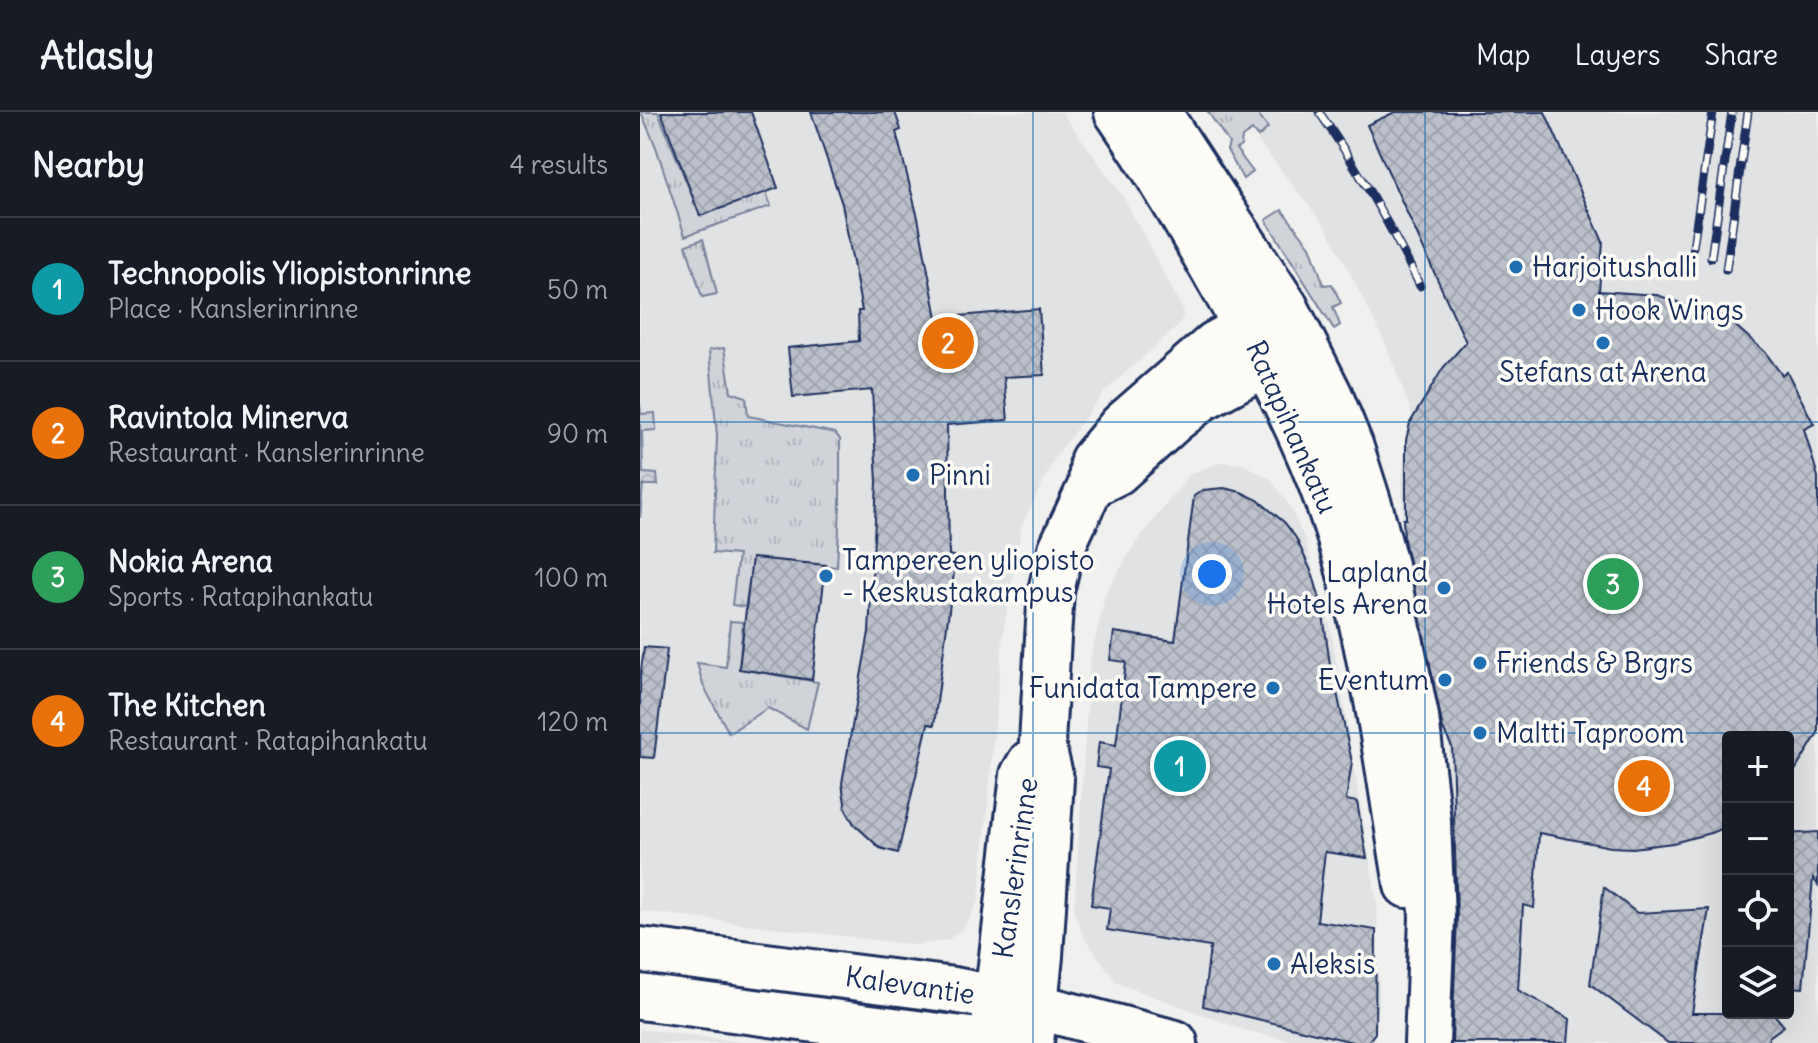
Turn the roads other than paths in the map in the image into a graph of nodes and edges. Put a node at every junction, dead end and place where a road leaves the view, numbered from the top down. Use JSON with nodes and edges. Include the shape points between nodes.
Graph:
{"nodes":[{"id":1,"x":1117,"y":112,"type":"edge"},
{"id":2,"x":1158,"y":112,"type":"edge"},
{"id":3,"x":1294,"y":324,"type":"junction"},
{"id":4,"x":1256,"y":345,"type":"junction"},
{"id":5,"x":640,"y":950,"type":"edge"},
{"id":6,"x":640,"y":997,"type":"edge"},
{"id":7,"x":1021,"y":1016,"type":"edge"},
{"id":8,"x":1428,"y":1026,"type":"edge"},
{"id":9,"x":992,"y":1043,"type":"edge"},
{"id":10,"x":1175,"y":1043,"type":"edge"}],
"edges":[{"from":1,"to":4,"type":"main road","name":"Ratapihankatu"},
{"from":2,"to":3,"type":"main road","name":"Ratapihankatu"},
{"from":3,"to":4,"type":"main road","name":"Kanslerinrinne"},
{"from":3,"to":8,"type":"main road","name":"Ratapihankatu","via":[[1361,476],[1416,717],[1432,918]]},
{"from":4,"to":7,"type":"main road","name":"Kanslerinrinne","via":[[1117,472],[1091,485],[1064,541],[1054,575],[1042,743],[1051,779]]},
{"from":4,"to":8,"type":"main road","name":"Ratapihankatu","via":[[1321,485],[1350,577],[1371,667]]},
{"from":5,"to":7,"type":"main road","name":"Kalevantie","via":[[954,990]]},
{"from":6,"to":9,"type":"main road","name":"Kalevantie"},
{"from":7,"to":9,"type":"main road","name":"Kanslerinrinne"},
{"from":7,"to":10,"type":"main road","name":"Kalevantie"}]}
